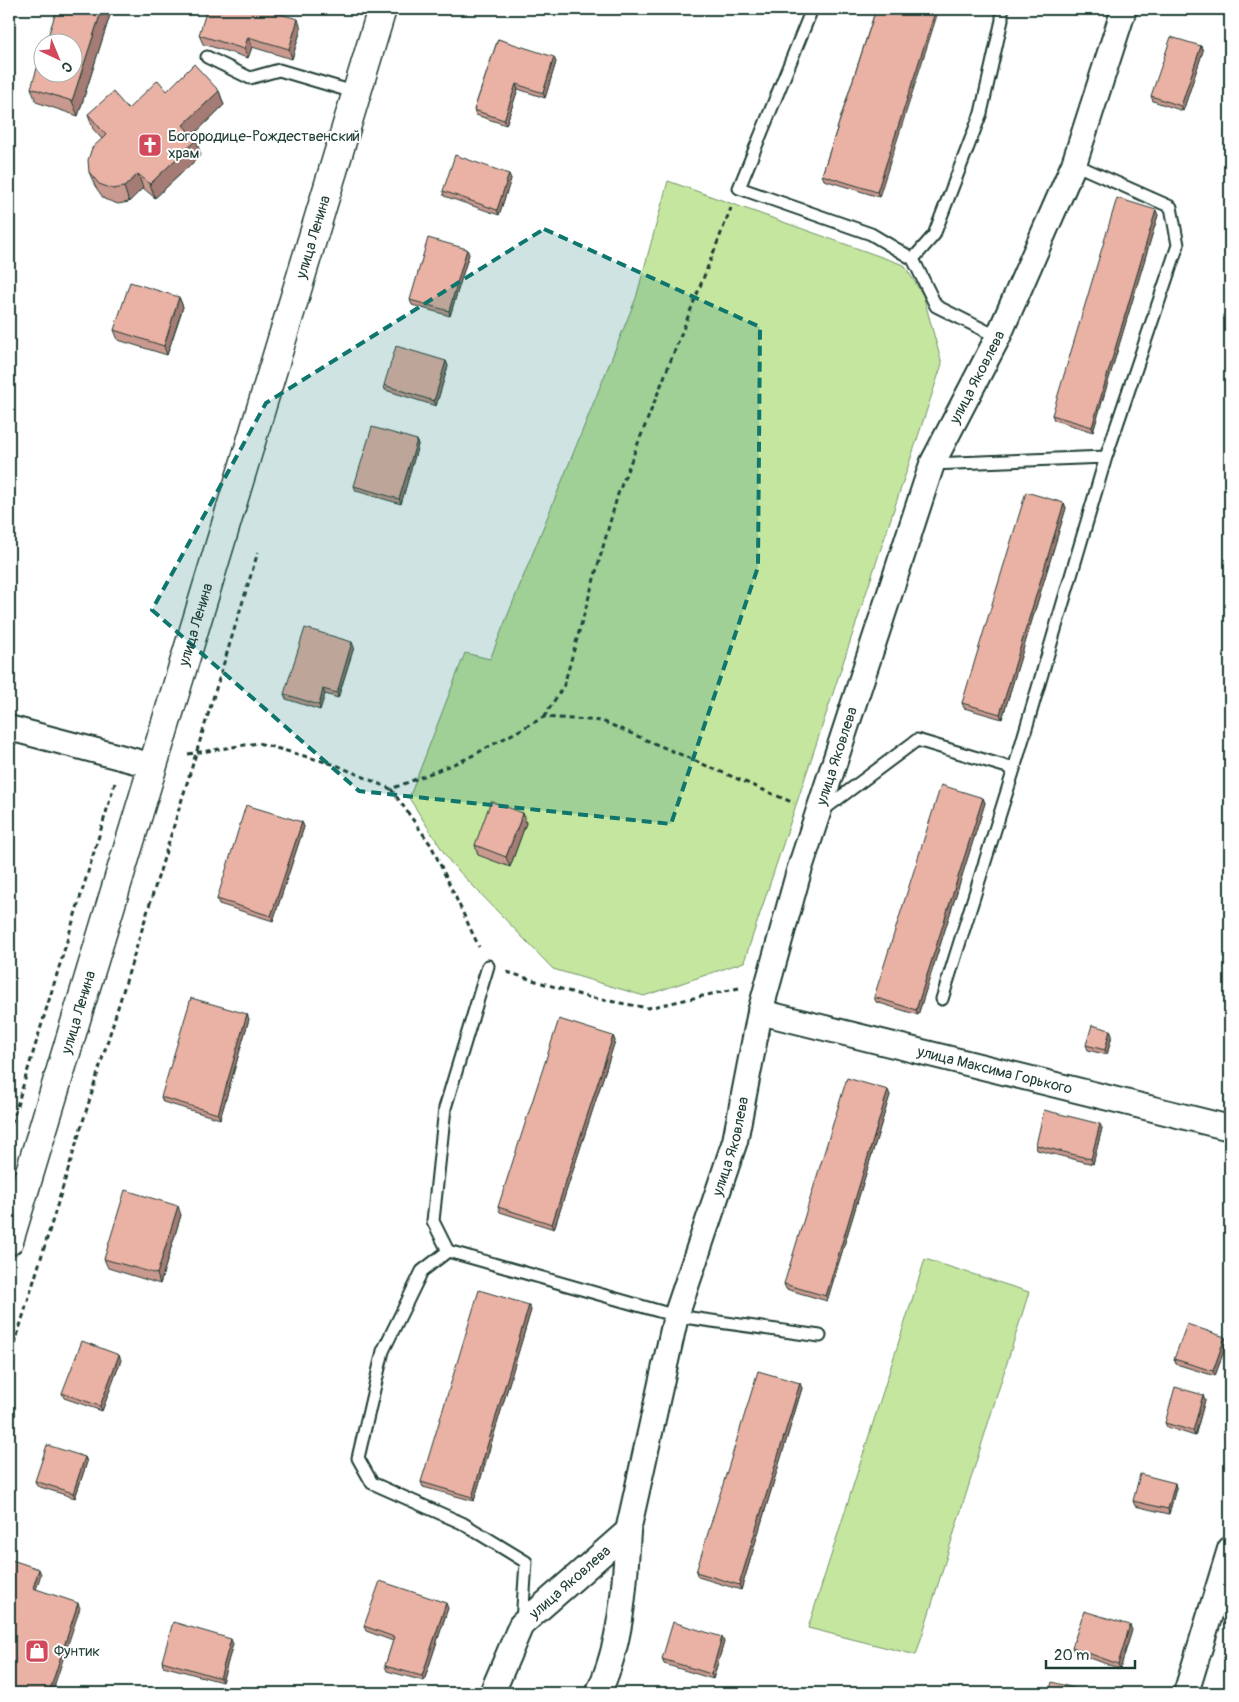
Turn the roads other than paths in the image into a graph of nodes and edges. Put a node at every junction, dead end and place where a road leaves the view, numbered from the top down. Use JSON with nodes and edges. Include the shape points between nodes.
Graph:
{"nodes":[{"id":1,"x":382,"y":9,"type":"edge"},
{"id":2,"x":812,"y":9,"type":"edge"},
{"id":3,"x":1002,"y":9,"type":"edge"},
{"id":4,"x":1124,"y":9,"type":"edge"},
{"id":5,"x":207,"y":58,"type":"dead end"},
{"id":6,"x":357,"y":93,"type":"junction"},
{"id":7,"x":1074,"y":164,"type":"junction"},
{"id":8,"x":913,"y":259,"type":"junction"},
{"id":9,"x":998,"y":337,"type":"junction"},
{"id":10,"x":1106,"y":457,"type":"junction"},
{"id":11,"x":932,"y":464,"type":"junction"},
{"id":12,"x":9,"y":728,"type":"edge"},
{"id":13,"x":154,"y":766,"type":"junction"},
{"id":14,"x":1014,"y":769,"type":"junction"},
{"id":15,"x":818,"y":814,"type":"junction"},
{"id":16,"x":488,"y":966,"type":"road end"},
{"id":17,"x":942,"y":999,"type":"dead end"},
{"id":18,"x":760,"y":1012,"type":"junction"},
{"id":19,"x":1230,"y":1128,"type":"edge"},
{"id":20,"x":9,"y":1241,"type":"edge"},
{"id":21,"x":448,"y":1251,"type":"junction"},
{"id":22,"x":676,"y":1316,"type":"junction"},
{"id":23,"x":820,"y":1336,"type":"dead end"},
{"id":24,"x":628,"y":1531,"type":"junction"},
{"id":25,"x":1230,"y":1549,"type":"edge"},
{"id":26,"x":521,"y":1626,"type":"junction"},
{"id":27,"x":492,"y":1693,"type":"edge"},
{"id":28,"x":598,"y":1693,"type":"edge"},
{"id":29,"x":1186,"y":1693,"type":"edge"}],
"edges":[{"from":1,"to":6,"type":"street","name":"улица Ленина"},
{"from":2,"to":8,"type":"lane","via":[[739,188],[872,234]]},
{"from":3,"to":8,"type":"lane","via":[[981,113],[934,235]]},
{"from":4,"to":7,"type":"street","name":"улица Яковлева"},
{"from":5,"to":6,"type":"lane","via":[[250,78],[279,70]]},
{"from":6,"to":13,"type":"street","name":"улица Ленина"},
{"from":7,"to":9,"type":"street","name":"улица Яковлева"},
{"from":7,"to":10,"type":"lane","via":[[1171,207],[1178,245]]},
{"from":8,"to":9,"type":"lane","via":[[936,306]]},
{"from":9,"to":11,"type":"street","name":"улица Яковлева"},
{"from":10,"to":11,"type":"lane"},
{"from":10,"to":14,"type":"lane"},
{"from":11,"to":15,"type":"street","name":"улица Яковлева"},
{"from":12,"to":13,"type":"street"},
{"from":13,"to":20,"type":"street","name":"улица Ленина"},
{"from":14,"to":15,"type":"lane","via":[[917,740]]},
{"from":14,"to":17,"type":"lane"},
{"from":15,"to":18,"type":"street","name":"улица Яковлева"},
{"from":16,"to":21,"type":"lane","via":[[445,1108],[433,1221]]},
{"from":18,"to":19,"type":"street","name":"улица Максима Горького"},
{"from":18,"to":22,"type":"street","name":"улица Яковлева","via":[[735,1141]]},
{"from":21,"to":22,"type":"lane"},
{"from":21,"to":26,"type":"lane","via":[[422,1271],[383,1351],[358,1458],[372,1483],[462,1523],[526,1562]]},
{"from":22,"to":23,"type":"lane"},
{"from":22,"to":24,"type":"street","name":"улица Яковлева"},
{"from":24,"to":26,"type":"street","name":"улица Яковлева"},
{"from":24,"to":28,"type":"street","name":"улица Яковлева","via":[[625,1592],[606,1678]]},
{"from":25,"to":29,"type":"street"},
{"from":26,"to":27,"type":"street","name":"улица Яковлева"}]}
